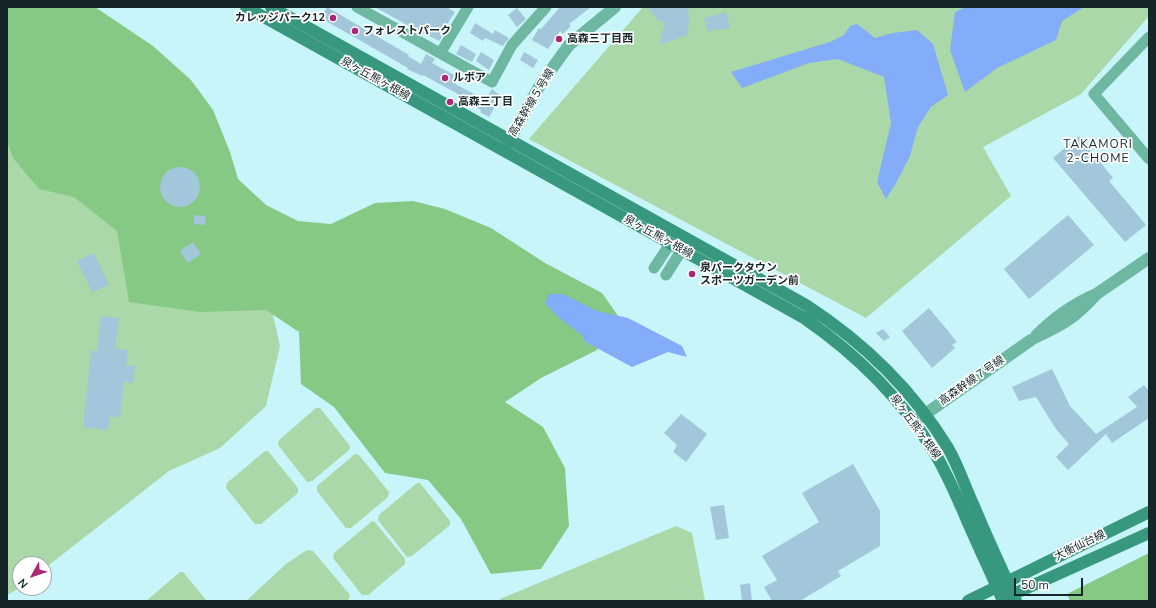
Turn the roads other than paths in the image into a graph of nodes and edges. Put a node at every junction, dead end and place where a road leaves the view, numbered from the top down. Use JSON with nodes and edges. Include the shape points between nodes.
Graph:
{"nodes":[{"id":1,"x":246,"y":7,"type":"edge"},
{"id":2,"x":271,"y":7,"type":"edge"},
{"id":3,"x":357,"y":7,"type":"edge"},
{"id":4,"x":468,"y":7,"type":"edge"},
{"id":5,"x":546,"y":7,"type":"edge"},
{"id":6,"x":615,"y":7,"type":"edge"},
{"id":7,"x":1149,"y":37,"type":"edge"},
{"id":8,"x":441,"y":52,"type":"junction"},
{"id":9,"x":510,"y":138,"type":"junction"},
{"id":10,"x":503,"y":151,"type":"junction"},
{"id":11,"x":1149,"y":159,"type":"edge"},
{"id":12,"x":688,"y":239,"type":"junction"},
{"id":13,"x":670,"y":244,"type":"junction"},
{"id":14,"x":682,"y":251,"type":"junction"},
{"id":15,"x":1149,"y":258,"type":"edge"},
{"id":16,"x":654,"y":268,"type":"dead end"},
{"id":17,"x":666,"y":275,"type":"dead end"},
{"id":18,"x":1098,"y":293,"type":"joint"},
{"id":19,"x":1031,"y":340,"type":"joint"},
{"id":20,"x":924,"y":414,"type":"junction"},
{"id":21,"x":914,"y":422,"type":"junction"},
{"id":22,"x":1149,"y":512,"type":"edge"},
{"id":23,"x":1149,"y":534,"type":"edge"},
{"id":24,"x":1002,"y":584,"type":"junction"},
{"id":25,"x":1006,"y":599,"type":"edge"},
{"id":26,"x":968,"y":601,"type":"edge"}],
"edges":[{"from":1,"to":10,"type":"main road","name":"泉ヶ丘熊ヶ根線"},
{"from":2,"to":9,"type":"main road","name":"泉ヶ丘熊ヶ根線"},
{"from":3,"to":8,"type":"street"},
{"from":4,"to":8,"type":"street"},
{"from":5,"to":8,"type":"street","via":[[512,45],[492,82]]},
{"from":6,"to":9,"type":"street","name":"高森幹線５号線","via":[[569,46],[540,85]]},
{"from":7,"to":11,"type":"street","via":[[1094,94]]},
{"from":9,"to":10,"type":"street","name":"高森幹線５号線"},
{"from":9,"to":12,"type":"main road","name":"泉ヶ丘熊ヶ根線"},
{"from":10,"to":13,"type":"main road","name":"泉ヶ丘熊ヶ根線"},
{"from":12,"to":14,"type":"street"},
{"from":12,"to":20,"type":"main road","name":"泉ヶ丘熊ヶ根線","via":[[830,321],[891,372]]},
{"from":13,"to":14,"type":"main road","name":"泉ヶ丘熊ヶ根線"},
{"from":13,"to":16,"type":"street"},
{"from":14,"to":17,"type":"street"},
{"from":14,"to":21,"type":"main road","name":"泉ヶ丘熊ヶ根線","via":[[804,318],[829,336],[872,373]]},
{"from":15,"to":18,"type":"street","name":"高森幹線７号線"},
{"from":18,"to":19,"type":"street","name":"高森幹線７号線","via":[[1080,313],[1060,327]]},
{"from":19,"to":20,"type":"street","name":"高森幹線７号線"},
{"from":20,"to":21,"type":"street","name":"高森幹線７号線"},
{"from":20,"to":24,"type":"main road","name":"泉ヶ丘熊ヶ根線","via":[[948,448],[961,475]]},
{"from":21,"to":24,"type":"main road","name":"泉ヶ丘熊ヶ根線","via":[[934,452]]},
{"from":22,"to":24,"type":"main road","name":"大衡仙台線"},
{"from":23,"to":25,"type":"main road","name":"大衡仙台線"},
{"from":24,"to":25,"type":"main road","name":"泉ヶ丘熊ヶ根線"},
{"from":24,"to":26,"type":"main road","name":"大衡仙台線"}]}
